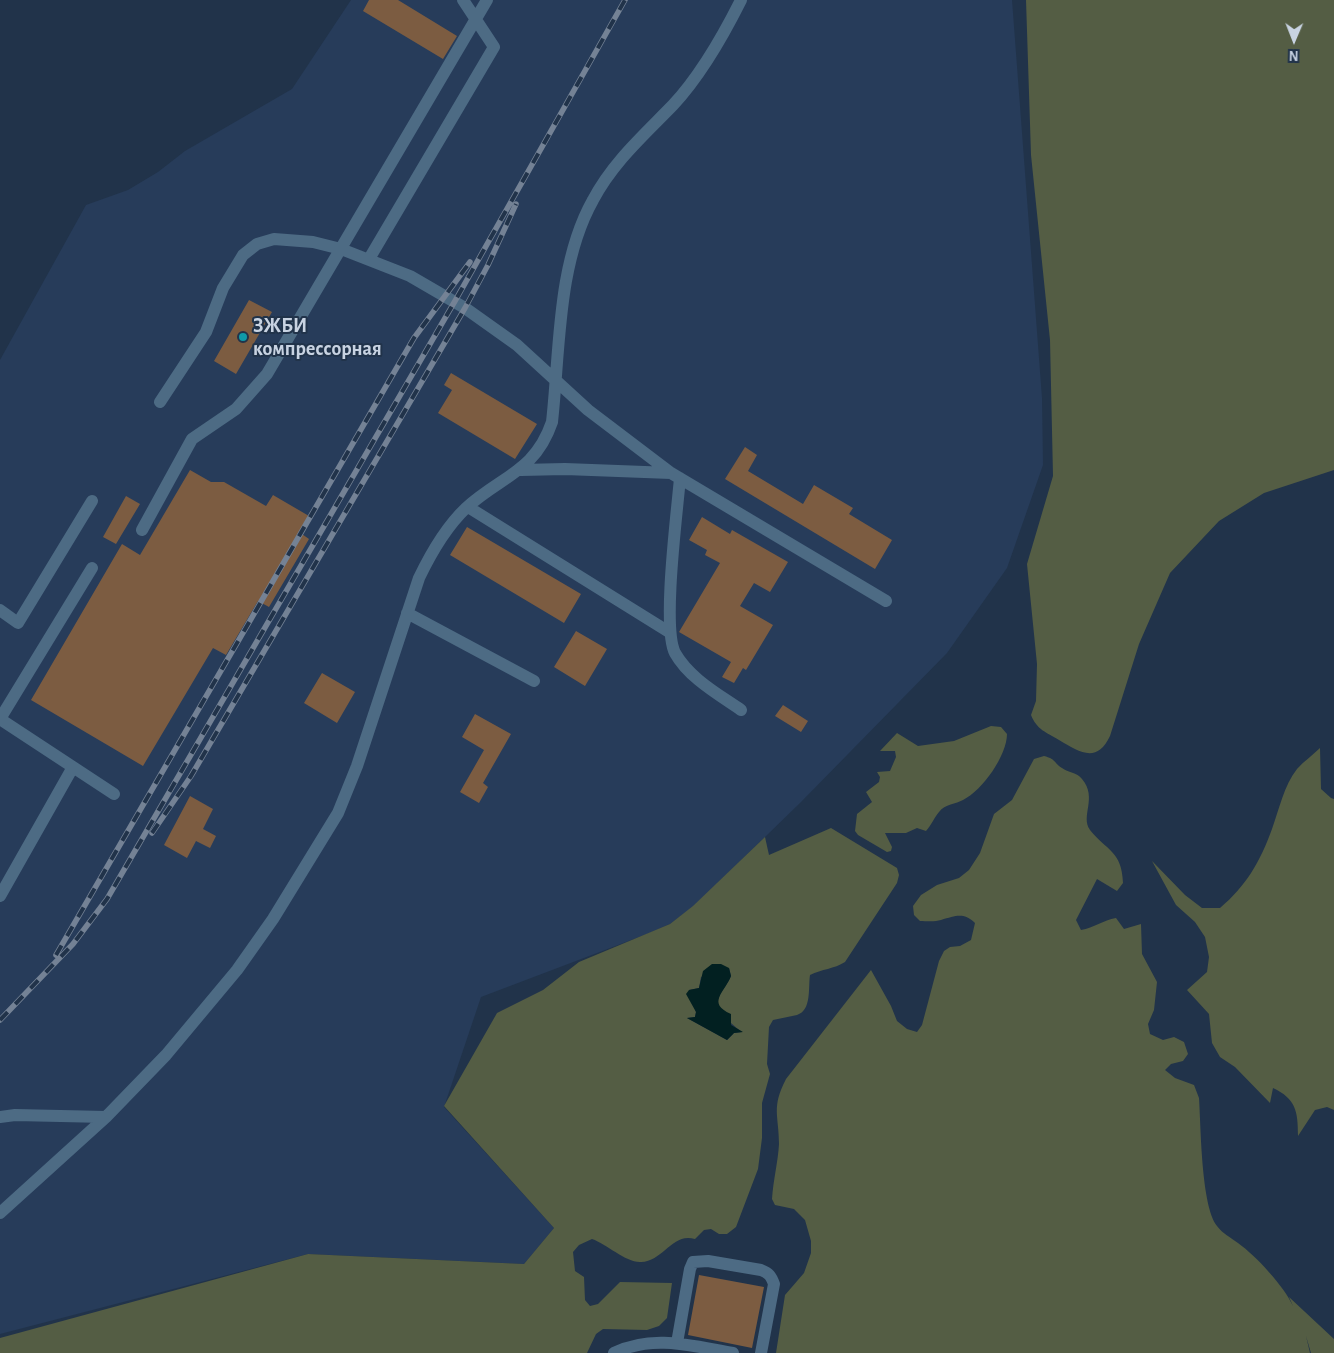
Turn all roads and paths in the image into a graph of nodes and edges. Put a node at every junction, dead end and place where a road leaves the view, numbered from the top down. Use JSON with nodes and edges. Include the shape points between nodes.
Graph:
{"nodes":[{"id":1,"x":464,"y":0,"type":"edge"},
{"id":2,"x":487,"y":0,"type":"edge"},
{"id":3,"x":741,"y":0,"type":"edge"},
{"id":4,"x":477,"y":19,"type":"junction"},
{"id":5,"x":341,"y":249,"type":"junction"},
{"id":6,"x":369,"y":259,"type":"junction"},
{"id":7,"x":556,"y":381,"type":"junction"},
{"id":8,"x":160,"y":402,"type":"dead end"},
{"id":9,"x":521,"y":470,"type":"junction"},
{"id":10,"x":676,"y":476,"type":"junction"},
{"id":11,"x":92,"y":501,"type":"dead end"},
{"id":12,"x":468,"y":507,"type":"junction"},
{"id":13,"x":142,"y":530,"type":"dead end"},
{"id":14,"x":92,"y":568,"type":"dead end"},
{"id":15,"x":886,"y":601,"type":"dead end"},
{"id":16,"x":0,"y":610,"type":"edge"},
{"id":17,"x":407,"y":613,"type":"junction"},
{"id":18,"x":669,"y":632,"type":"junction"},
{"id":19,"x":534,"y":681,"type":"dead end"},
{"id":20,"x":741,"y":710,"type":"dead end"},
{"id":21,"x":0,"y":719,"type":"edge"},
{"id":22,"x":73,"y":767,"type":"junction"},
{"id":23,"x":114,"y":794,"type":"dead end"},
{"id":24,"x":0,"y":896,"type":"edge"},
{"id":25,"x":106,"y":1116,"type":"junction"},
{"id":26,"x":0,"y":1117,"type":"edge"},
{"id":27,"x":0,"y":1213,"type":"edge"},
{"id":28,"x":677,"y":1343,"type":"junction"},
{"id":29,"x":614,"y":1353,"type":"edge"},
{"id":30,"x":733,"y":1353,"type":"edge"},
{"id":31,"x":761,"y":1353,"type":"edge"}],
"edges":[{"from":1,"to":4,"type":"lane"},
{"from":2,"to":4,"type":"lane"},
{"from":3,"to":7,"type":"lane","via":[[730,24],[690,83],[612,169],[585,214],[567,270]]},
{"from":4,"to":5,"type":"lane"},
{"from":4,"to":6,"type":"lane","via":[[494,46]]},
{"from":5,"to":6,"type":"lane"},
{"from":5,"to":8,"type":"lane","via":[[313,242],[274,239],[257,244],[243,255],[223,288],[206,332]]},
{"from":5,"to":13,"type":"lane","via":[[267,374],[236,409],[192,439]]},
{"from":6,"to":7,"type":"lane","via":[[410,276],[465,308],[517,344]]},
{"from":7,"to":9,"type":"lane","via":[[552,422],[546,438]]},
{"from":7,"to":10,"type":"lane","via":[[618,434]]},
{"from":9,"to":10,"type":"lane","via":[[566,468]]},
{"from":9,"to":12,"type":"lane"},
{"from":10,"to":15,"type":"lane"},
{"from":10,"to":18,"type":"lane"},
{"from":11,"to":16,"type":"lane","via":[[18,624]]},
{"from":12,"to":17,"type":"lane","via":[[455,519],[429,557]]},
{"from":12,"to":18,"type":"lane"},
{"from":14,"to":21,"type":"lane"},
{"from":17,"to":19,"type":"lane"},
{"from":17,"to":25,"type":"lane","via":[[357,766],[327,835],[237,970],[166,1055]]},
{"from":18,"to":20,"type":"lane","via":[[675,653],[686,666]]},
{"from":21,"to":22,"type":"lane"},
{"from":22,"to":23,"type":"lane"},
{"from":22,"to":24,"type":"lane"},
{"from":25,"to":26,"type":"lane"},
{"from":25,"to":27,"type":"lane"},
{"from":28,"to":29,"type":"lane","via":[[644,1342]]},
{"from":28,"to":30,"type":"lane"},
{"from":28,"to":31,"type":"lane","via":[[690,1269],[693,1262],[701,1260],[761,1270],[772,1278],[774,1284]]}]}
